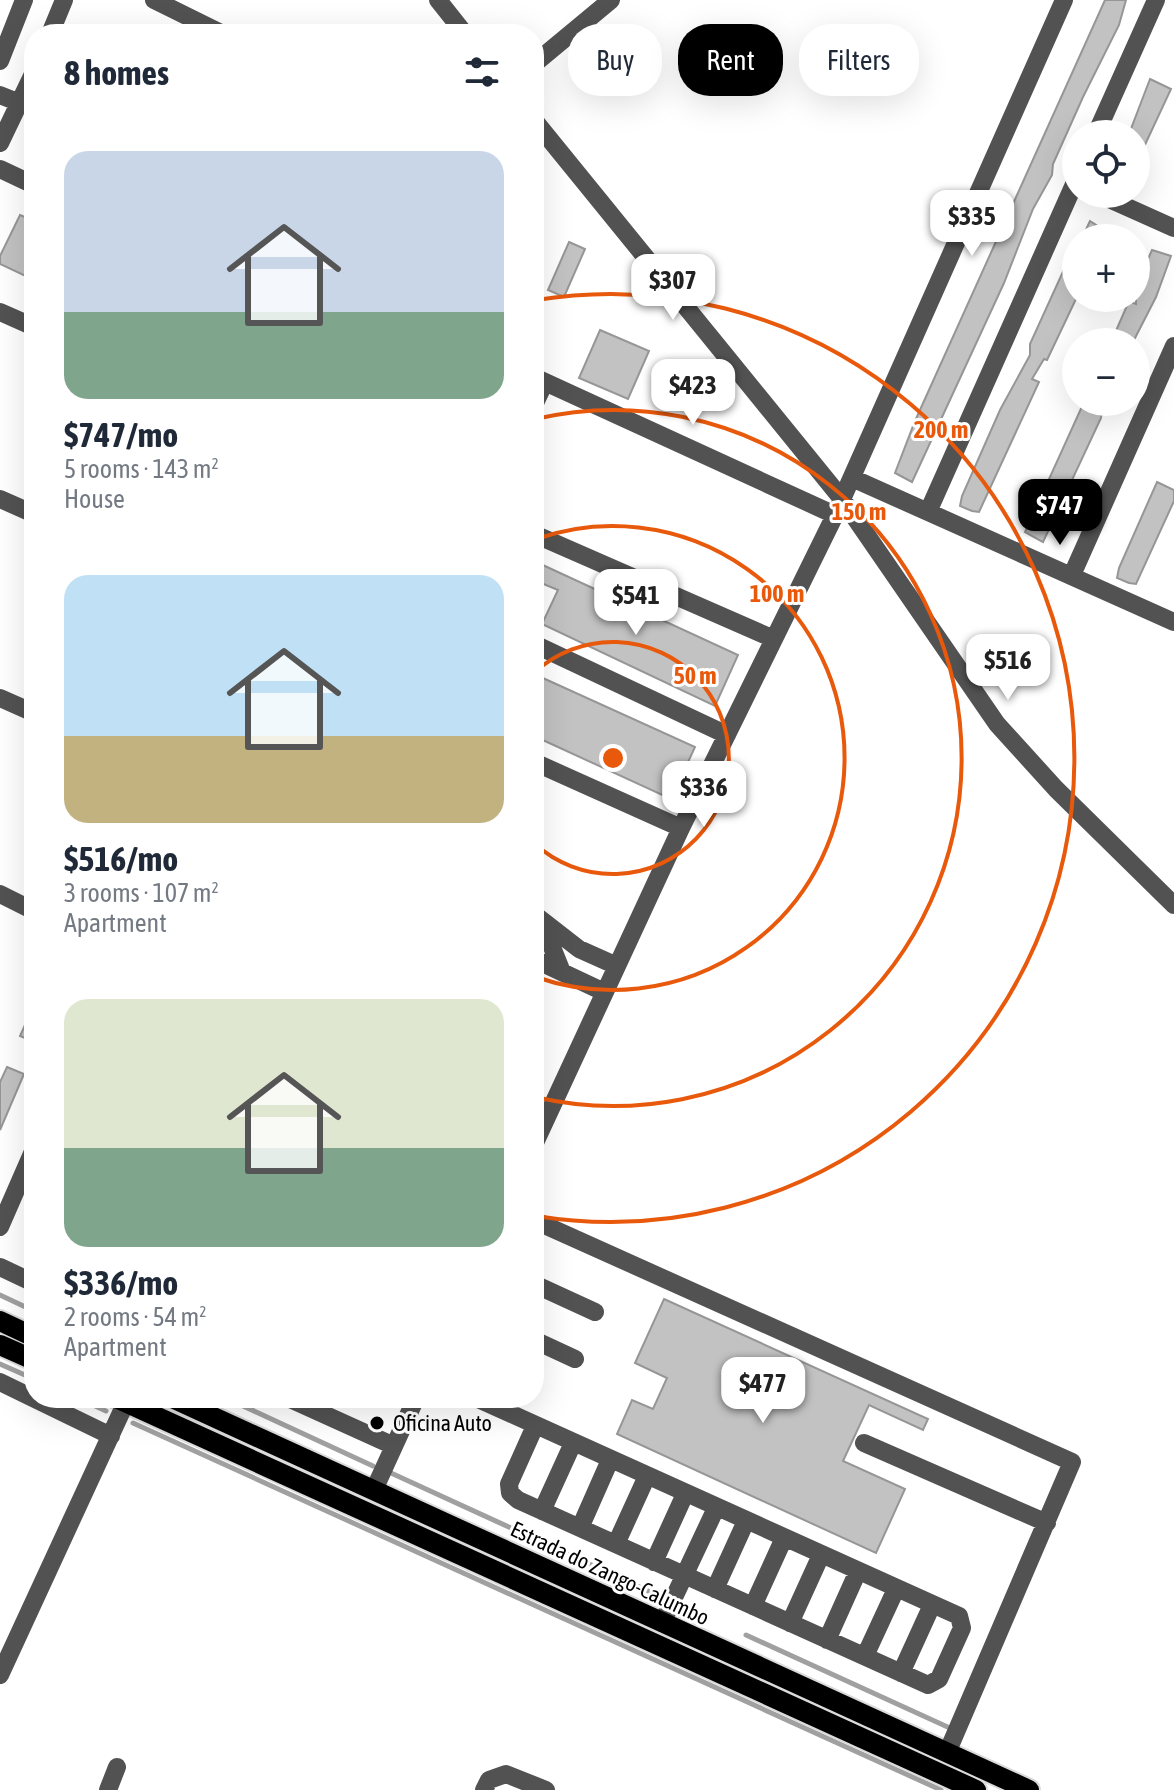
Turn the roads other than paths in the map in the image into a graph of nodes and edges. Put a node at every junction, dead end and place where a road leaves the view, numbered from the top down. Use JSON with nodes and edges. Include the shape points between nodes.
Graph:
{"nodes":[{"id":1,"x":24,"y":0,"type":"edge"},
{"id":2,"x":64,"y":0,"type":"edge"},
{"id":3,"x":154,"y":0,"type":"edge"},
{"id":4,"x":438,"y":0,"type":"edge"},
{"id":5,"x":611,"y":0,"type":"edge"},
{"id":6,"x":1064,"y":0,"type":"edge"},
{"id":7,"x":1156,"y":0,"type":"edge"},
{"id":8,"x":54,"y":24,"type":"edge"},
{"id":9,"x":203,"y":24,"type":"edge"},
{"id":10,"x":457,"y":24,"type":"edge"},
{"id":11,"x":544,"y":56,"type":"edge"},
{"id":12,"x":0,"y":61,"type":"edge"},
{"id":13,"x":0,"y":95,"type":"edge"},
{"id":14,"x":24,"y":95,"type":"edge"},
{"id":15,"x":20,"y":103,"type":"junction"},
{"id":16,"x":1102,"y":120,"type":"edge"},
{"id":17,"x":544,"y":133,"type":"edge"},
{"id":18,"x":0,"y":143,"type":"edge"},
{"id":19,"x":0,"y":169,"type":"edge"},
{"id":20,"x":24,"y":180,"type":"edge"},
{"id":21,"x":1064,"y":208,"type":"edge"},
{"id":22,"x":1129,"y":208,"type":"edge"},
{"id":23,"x":1174,"y":228,"type":"edge"},
{"id":24,"x":0,"y":312,"type":"edge"},
{"id":25,"x":24,"y":323,"type":"edge"},
{"id":26,"x":1174,"y":346,"type":"edge"},
{"id":27,"x":544,"y":381,"type":"edge"},
{"id":28,"x":852,"y":478,"type":"junction"},
{"id":29,"x":0,"y":499,"type":"edge"},
{"id":30,"x":839,"y":507,"type":"junction"},
{"id":31,"x":24,"y":510,"type":"edge"},
{"id":32,"x":928,"y":512,"type":"junction"},
{"id":33,"x":544,"y":538,"type":"edge"},
{"id":34,"x":1072,"y":575,"type":"junction"},
{"id":35,"x":1174,"y":622,"type":"edge"},
{"id":36,"x":774,"y":639,"type":"junction"},
{"id":37,"x":544,"y":649,"type":"edge"},
{"id":38,"x":0,"y":698,"type":"edge"},
{"id":39,"x":24,"y":709,"type":"edge"},
{"id":40,"x":727,"y":735,"type":"junction"},
{"id":41,"x":544,"y":766,"type":"edge"},
{"id":42,"x":681,"y":828,"type":"junction"},
{"id":43,"x":0,"y":894,"type":"edge"},
{"id":44,"x":1174,"y":905,"type":"edge"},
{"id":45,"x":24,"y":906,"type":"edge"},
{"id":46,"x":544,"y":922,"type":"edge"},
{"id":47,"x":544,"y":931,"type":"edge"},
{"id":48,"x":579,"y":949,"type":"junction"},
{"id":49,"x":554,"y":952,"type":"junction"},
{"id":50,"x":544,"y":954,"type":"edge"},
{"id":51,"x":544,"y":962,"type":"edge"},
{"id":52,"x":617,"y":966,"type":"junction"},
{"id":53,"x":562,"y":972,"type":"junction"},
{"id":54,"x":604,"y":992,"type":"junction"},
{"id":55,"x":544,"y":1102,"type":"edge"},
{"id":56,"x":552,"y":1105,"type":"junction"},
{"id":57,"x":544,"y":1123,"type":"edge"},
{"id":58,"x":24,"y":1172,"type":"edge"},
{"id":59,"x":544,"y":1225,"type":"edge"},
{"id":60,"x":0,"y":1227,"type":"edge"},
{"id":61,"x":0,"y":1267,"type":"edge"},
{"id":62,"x":24,"y":1278,"type":"edge"},
{"id":63,"x":544,"y":1289,"type":"edge"},
{"id":64,"x":595,"y":1312,"type":"dead end"},
{"id":65,"x":0,"y":1321,"type":"edge"},
{"id":66,"x":24,"y":1332,"type":"edge"},
{"id":67,"x":0,"y":1345,"type":"edge"},
{"id":68,"x":544,"y":1345,"type":"edge"},
{"id":69,"x":24,"y":1356,"type":"edge"},
{"id":70,"x":575,"y":1359,"type":"dead end"},
{"id":71,"x":0,"y":1382,"type":"edge"},
{"id":72,"x":24,"y":1389,"type":"edge"},
{"id":73,"x":96,"y":1408,"type":"edge"},
{"id":74,"x":198,"y":1408,"type":"edge"},
{"id":75,"x":310,"y":1408,"type":"edge"},
{"id":76,"x":411,"y":1408,"type":"edge"},
{"id":77,"x":497,"y":1408,"type":"edge"},
{"id":78,"x":118,"y":1414,"type":"edge"},
{"id":79,"x":535,"y":1426,"type":"junction"},
{"id":80,"x":573,"y":1443,"type":"junction"},
{"id":81,"x":864,"y":1443,"type":"dead end"},
{"id":82,"x":394,"y":1446,"type":"junction"},
{"id":83,"x":610,"y":1460,"type":"junction"},
{"id":84,"x":647,"y":1476,"type":"junction"},
{"id":85,"x":380,"y":1477,"type":"junction"},
{"id":86,"x":685,"y":1494,"type":"junction"},
{"id":87,"x":716,"y":1508,"type":"junction"},
{"id":88,"x":542,"y":1511,"type":"junction"},
{"id":89,"x":746,"y":1521,"type":"junction"},
{"id":90,"x":1047,"y":1523,"type":"junction"},
{"id":91,"x":580,"y":1528,"type":"junction"},
{"id":92,"x":784,"y":1538,"type":"junction"},
{"id":93,"x":616,"y":1544,"type":"junction"},
{"id":94,"x":821,"y":1555,"type":"junction"},
{"id":95,"x":654,"y":1562,"type":"junction"},
{"id":96,"x":858,"y":1571,"type":"junction"},
{"id":97,"x":684,"y":1576,"type":"junction"},
{"id":98,"x":715,"y":1589,"type":"junction"},
{"id":99,"x":896,"y":1589,"type":"junction"},
{"id":100,"x":932,"y":1605,"type":"junction"},
{"id":101,"x":753,"y":1606,"type":"junction"},
{"id":102,"x":669,"y":1609,"type":"junction"},
{"id":103,"x":790,"y":1623,"type":"junction"},
{"id":104,"x":827,"y":1640,"type":"junction"},
{"id":105,"x":865,"y":1656,"type":"junction"},
{"id":106,"x":901,"y":1673,"type":"junction"},
{"id":107,"x":0,"y":1675,"type":"edge"},
{"id":108,"x":947,"y":1753,"type":"junction"},
{"id":109,"x":117,"y":1767,"type":"dead end"},
{"id":110,"x":108,"y":1790,"type":"edge"},
{"id":111,"x":484,"y":1790,"type":"edge"},
{"id":112,"x":546,"y":1790,"type":"edge"},
{"id":113,"x":976,"y":1790,"type":"edge"},
{"id":114,"x":1029,"y":1790,"type":"edge"}],
"edges":[{"from":1,"to":12,"type":"street"},
{"from":2,"to":8,"type":"street"},
{"from":3,"to":9,"type":"street"},
{"from":4,"to":10,"type":"street"},
{"from":5,"to":11,"type":"street"},
{"from":6,"to":28,"type":"street"},
{"from":7,"to":16,"type":"street"},
{"from":13,"to":15,"type":"street"},
{"from":14,"to":15,"type":"street"},
{"from":15,"to":18,"type":"street"},
{"from":17,"to":30,"type":"street"},
{"from":19,"to":20,"type":"street"},
{"from":21,"to":32,"type":"street"},
{"from":22,"to":23,"type":"street"},
{"from":24,"to":25,"type":"street"},
{"from":26,"to":34,"type":"street"},
{"from":27,"to":30,"type":"street"},
{"from":28,"to":30,"type":"street"},
{"from":28,"to":32,"type":"street"},
{"from":29,"to":31,"type":"street"},
{"from":30,"to":36,"type":"street"},
{"from":30,"to":44,"type":"street","via":[[997,724]]},
{"from":32,"to":34,"type":"street"},
{"from":33,"to":36,"type":"street"},
{"from":34,"to":35,"type":"street"},
{"from":36,"to":40,"type":"street"},
{"from":37,"to":40,"type":"street"},
{"from":38,"to":39,"type":"street"},
{"from":40,"to":42,"type":"street"},
{"from":41,"to":42,"type":"street"},
{"from":42,"to":52,"type":"street"},
{"from":43,"to":45,"type":"street"},
{"from":46,"to":48,"type":"street"},
{"from":47,"to":49,"type":"street"},
{"from":48,"to":49,"type":"street"},
{"from":48,"to":52,"type":"street"},
{"from":49,"to":50,"type":"street"},
{"from":49,"to":53,"type":"street"},
{"from":51,"to":53,"type":"street"},
{"from":52,"to":54,"type":"street"},
{"from":53,"to":54,"type":"street"},
{"from":54,"to":56,"type":"street"},
{"from":55,"to":56,"type":"street"},
{"from":56,"to":57,"type":"street"},
{"from":58,"to":60,"type":"street"},
{"from":59,"to":90,"type":"street","via":[[1072,1462]]},
{"from":61,"to":62,"type":"street"},
{"from":63,"to":64,"type":"street"},
{"from":65,"to":66,"type":"main road"},
{"from":67,"to":69,"type":"main road"},
{"from":68,"to":70,"type":"street"},
{"from":71,"to":72,"type":"street"},
{"from":73,"to":78,"type":"street"},
{"from":74,"to":85,"type":"main road","name":"Estrada do Zango-Calumbo"},
{"from":75,"to":82,"type":"street"},
{"from":76,"to":82,"type":"street"},
{"from":77,"to":79,"type":"street"},
{"from":78,"to":107,"type":"street"},
{"from":78,"to":113,"type":"main road"},
{"from":79,"to":80,"type":"street"},
{"from":79,"to":88,"type":"street","via":[[509,1484],[518,1500]]},
{"from":80,"to":83,"type":"street"},
{"from":80,"to":88,"type":"street"},
{"from":81,"to":90,"type":"street"},
{"from":82,"to":85,"type":"street"},
{"from":83,"to":84,"type":"street"},
{"from":83,"to":91,"type":"street"},
{"from":84,"to":86,"type":"street"},
{"from":84,"to":93,"type":"street"},
{"from":85,"to":102,"type":"main road","name":"Estrada do Zango-Calumbo"},
{"from":86,"to":87,"type":"street"},
{"from":86,"to":95,"type":"street"},
{"from":87,"to":89,"type":"street"},
{"from":87,"to":97,"type":"street"},
{"from":88,"to":91,"type":"street"},
{"from":89,"to":92,"type":"street"},
{"from":89,"to":98,"type":"street"},
{"from":90,"to":108,"type":"street"},
{"from":91,"to":93,"type":"street"},
{"from":92,"to":94,"type":"street"},
{"from":92,"to":101,"type":"street"},
{"from":93,"to":95,"type":"street"},
{"from":94,"to":96,"type":"street"},
{"from":94,"to":103,"type":"street"},
{"from":95,"to":97,"type":"street"},
{"from":96,"to":99,"type":"street"},
{"from":96,"to":104,"type":"street"},
{"from":97,"to":98,"type":"street"},
{"from":97,"to":102,"type":"street"},
{"from":98,"to":101,"type":"street"},
{"from":99,"to":100,"type":"street"},
{"from":99,"to":105,"type":"street"},
{"from":100,"to":106,"type":"street"},
{"from":100,"to":106,"type":"street","via":[[959,1616],[962,1628],[935,1682],[928,1685]]},
{"from":101,"to":103,"type":"street"},
{"from":102,"to":108,"type":"main road","name":"Estrada do Zango-Calumbo"},
{"from":103,"to":104,"type":"street"},
{"from":104,"to":105,"type":"street"},
{"from":105,"to":106,"type":"street"},
{"from":108,"to":114,"type":"main road","name":"Estrada do Zango-Calumbo"},
{"from":109,"to":110,"type":"street"},
{"from":111,"to":112,"type":"street","via":[[489,1780],[506,1774]]}]}
